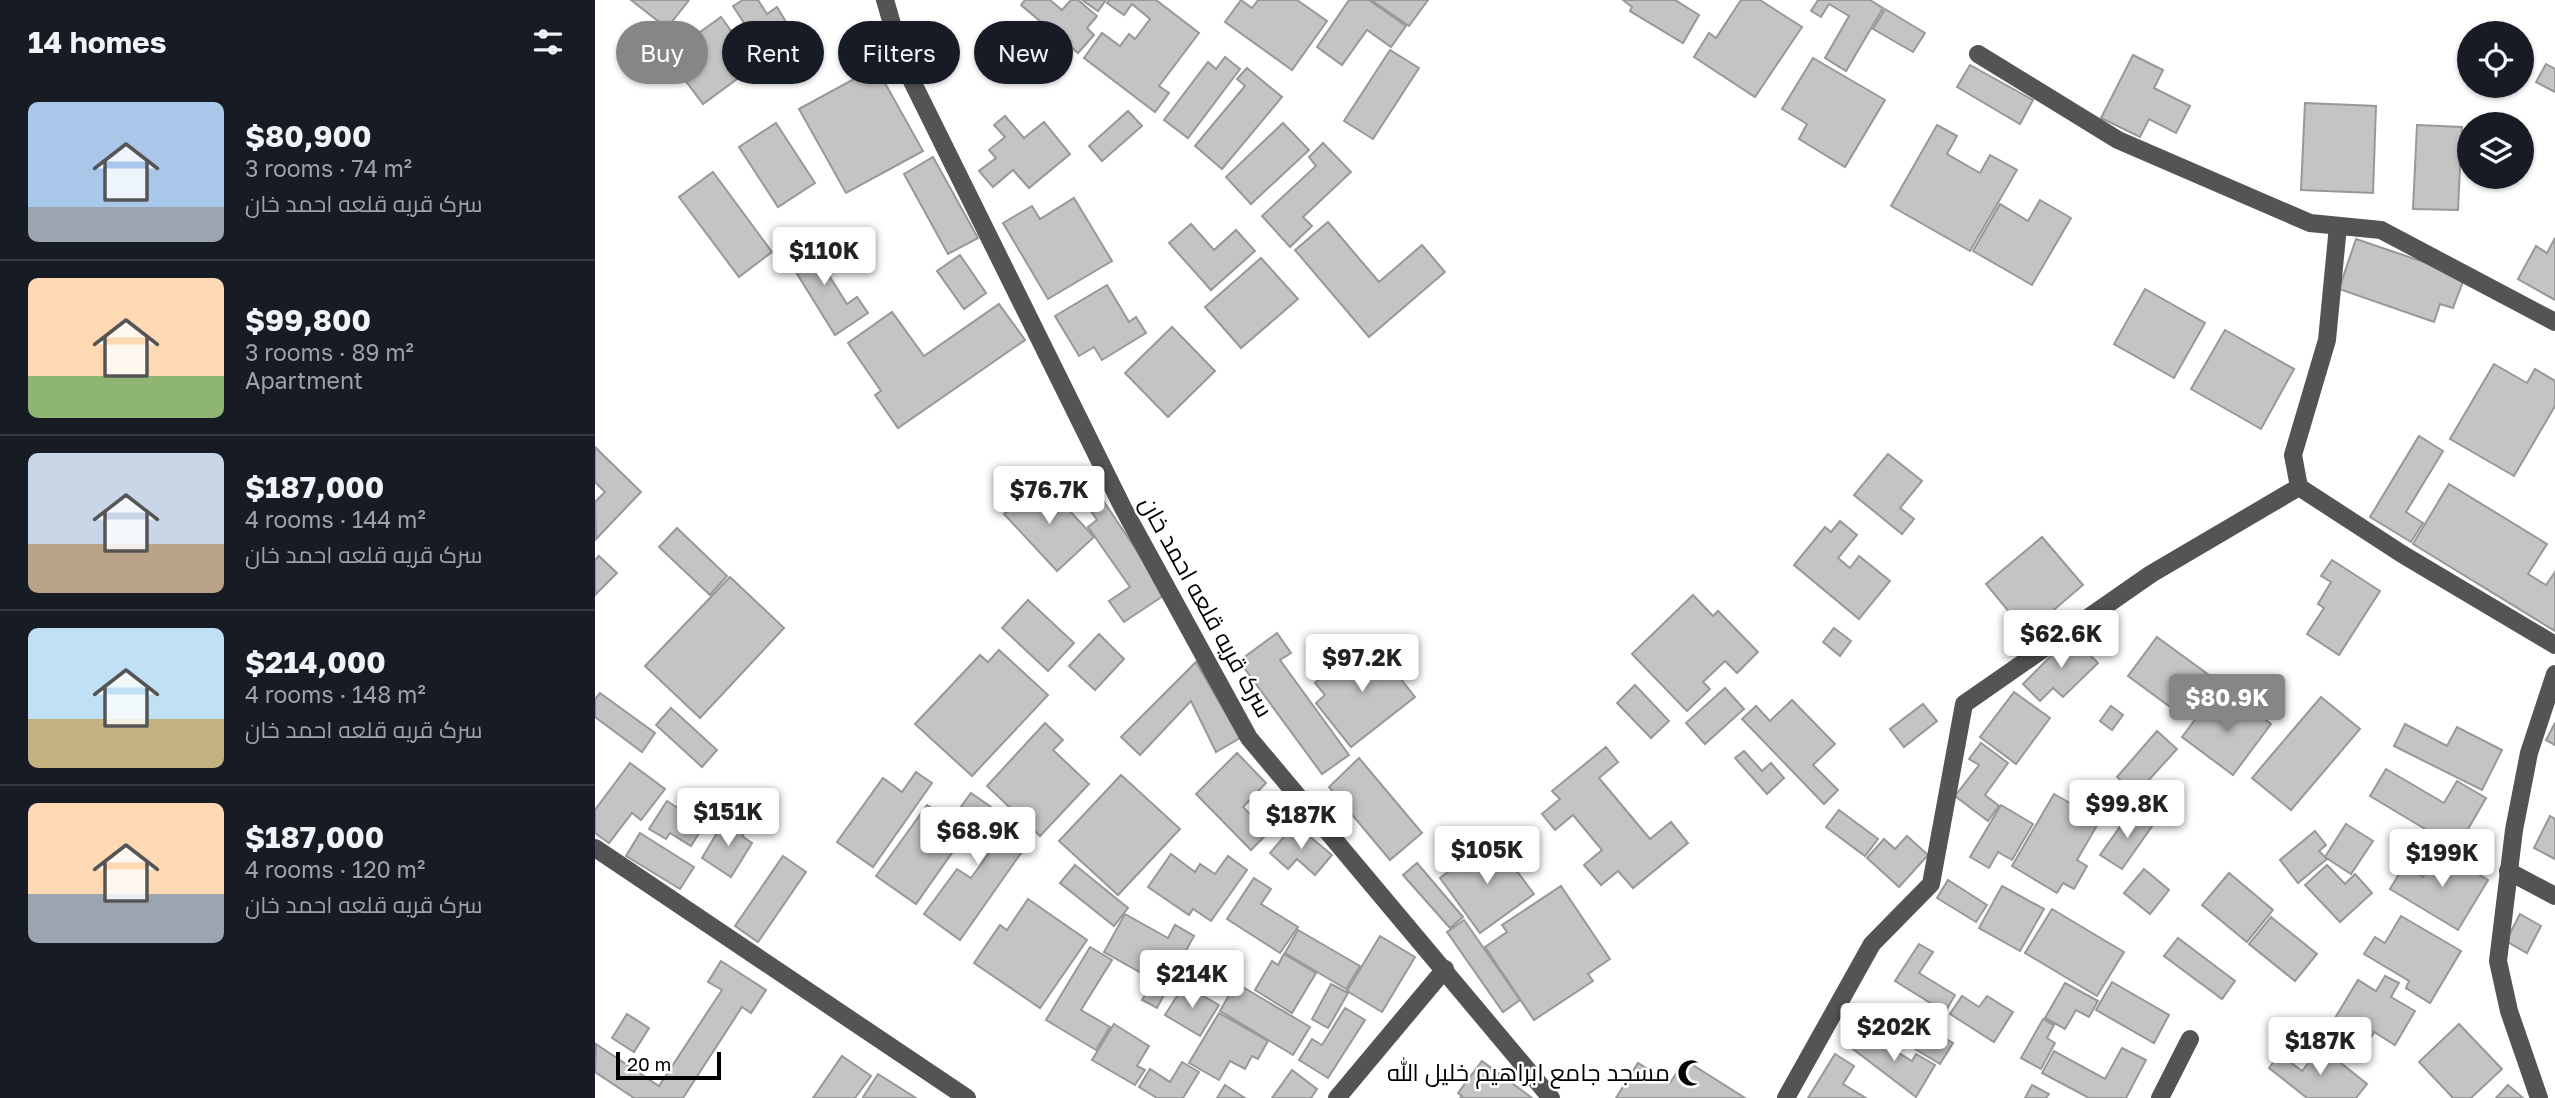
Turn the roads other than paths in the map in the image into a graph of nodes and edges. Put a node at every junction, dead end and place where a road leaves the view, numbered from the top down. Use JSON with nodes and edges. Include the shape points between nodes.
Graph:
{"nodes":[{"id":1,"x":885,"y":0,"type":"edge"},
{"id":2,"x":1978,"y":54,"type":"dead end"},
{"id":3,"x":2338,"y":226,"type":"junction"},
{"id":4,"x":2555,"y":322,"type":"edge"},
{"id":5,"x":2299,"y":487,"type":"junction"},
{"id":6,"x":2555,"y":645,"type":"edge"},
{"id":7,"x":2555,"y":674,"type":"edge"},
{"id":8,"x":595,"y":848,"type":"edge"},
{"id":9,"x":2508,"y":871,"type":"junction"},
{"id":10,"x":2555,"y":895,"type":"edge"},
{"id":11,"x":1445,"y":969,"type":"junction"},
{"id":12,"x":2190,"y":1039,"type":"dead end"},
{"id":13,"x":967,"y":1098,"type":"edge"},
{"id":14,"x":1337,"y":1098,"type":"edge"},
{"id":15,"x":1551,"y":1098,"type":"edge"},
{"id":16,"x":1786,"y":1098,"type":"edge"},
{"id":17,"x":2160,"y":1098,"type":"edge"},
{"id":18,"x":2539,"y":1098,"type":"edge"}],
"edges":[{"from":1,"to":11,"type":"street","name":"سرک قریه قلعه احمد خان","via":[[904,65],[934,127],[1123,508],[1249,738]]},
{"from":2,"to":3,"type":"street","via":[[2118,140],[2310,223]]},
{"from":3,"to":4,"type":"street","via":[[2381,230]]},
{"from":3,"to":5,"type":"street","via":[[2327,340],[2293,455]]},
{"from":5,"to":6,"type":"street"},
{"from":5,"to":16,"type":"street","via":[[2151,574],[1964,704],[1931,884],[1873,944]]},
{"from":7,"to":9,"type":"street","via":[[2529,753]]},
{"from":8,"to":13,"type":"street"},
{"from":9,"to":10,"type":"street"},
{"from":9,"to":18,"type":"street","via":[[2498,961],[2509,1011]]},
{"from":11,"to":14,"type":"street"},
{"from":11,"to":15,"type":"street","name":"سرک قریه قلعه احمد خان"},
{"from":12,"to":17,"type":"street"}]}
